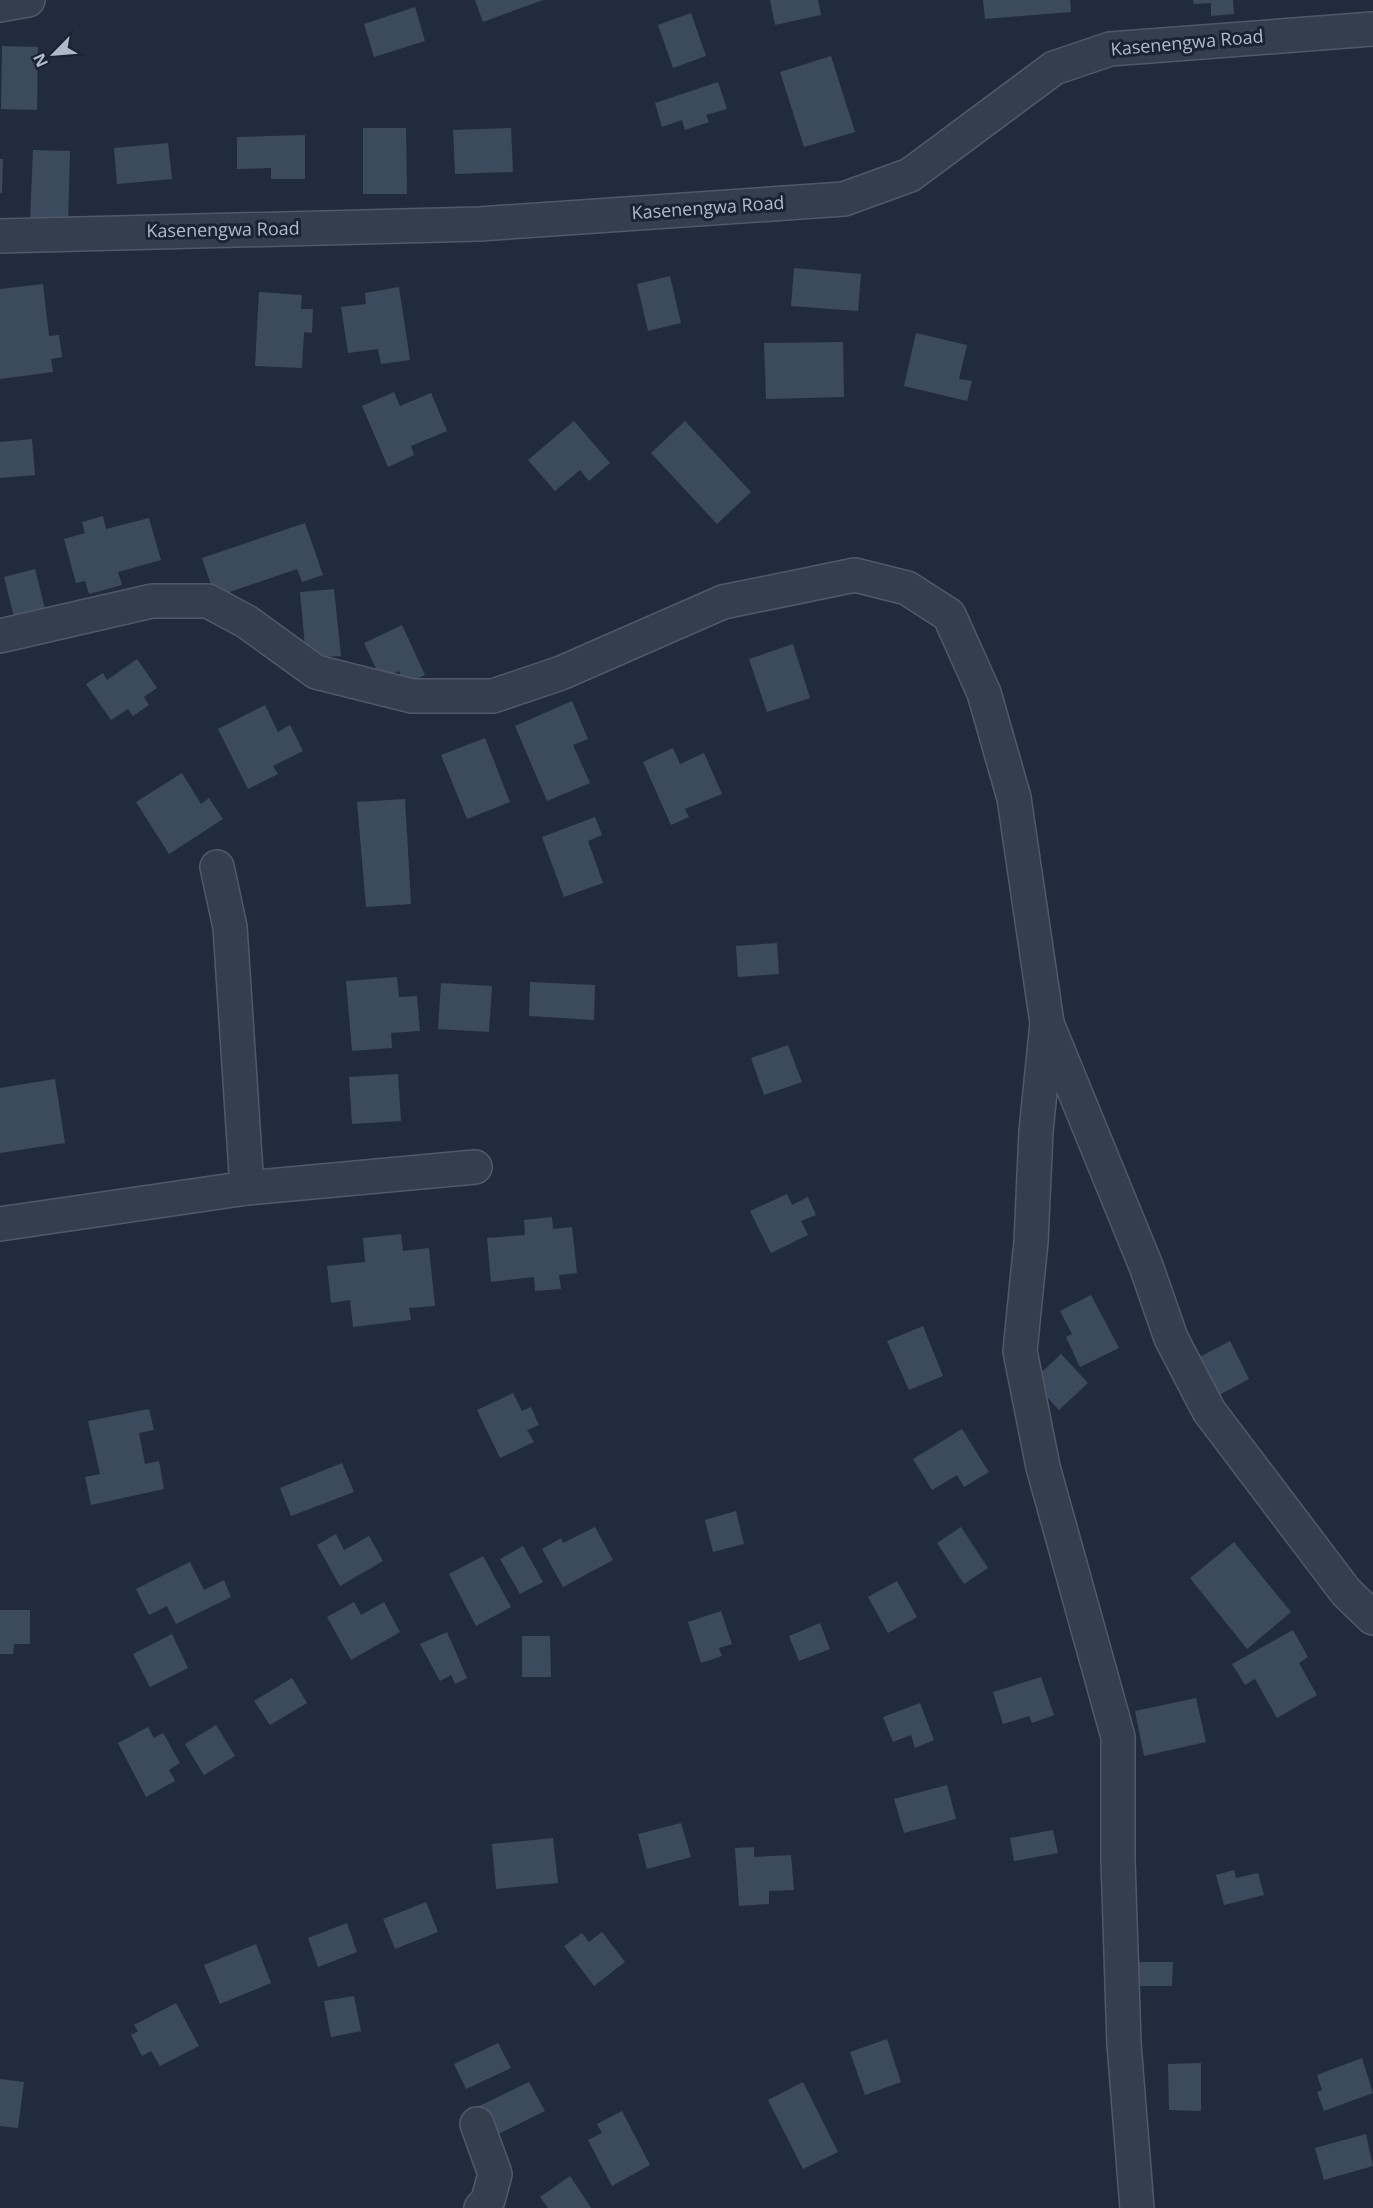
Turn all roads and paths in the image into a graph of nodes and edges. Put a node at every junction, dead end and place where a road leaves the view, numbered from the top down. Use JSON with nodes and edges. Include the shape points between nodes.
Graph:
{"nodes":[{"id":1,"x":28,"y":0,"type":"edge"},
{"id":2,"x":0,"y":5,"type":"edge"},
{"id":3,"x":1373,"y":28,"type":"edge"},
{"id":4,"x":0,"y":236,"type":"edge"},
{"id":5,"x":0,"y":636,"type":"edge"},
{"id":6,"x":217,"y":867,"type":"dead end"},
{"id":7,"x":1047,"y":1023,"type":"junction"},
{"id":8,"x":475,"y":1167,"type":"dead end"},
{"id":9,"x":248,"y":1188,"type":"junction"},
{"id":10,"x":0,"y":1224,"type":"edge"},
{"id":11,"x":1373,"y":1618,"type":"edge"},
{"id":12,"x":477,"y":2124,"type":"dead end"},
{"id":13,"x":481,"y":2208,"type":"edge"},
{"id":14,"x":1137,"y":2208,"type":"edge"}],
"edges":[{"from":1,"to":2,"type":"street"},
{"from":3,"to":4,"type":"street","name":"Kasenengwa Road","via":[[1110,49],[1054,68],[910,175],[844,199],[479,224]]},
{"from":5,"to":7,"type":"street","via":[[152,601],[208,601],[247,621],[316,672],[412,696],[493,696],[561,674],[723,602],[855,575],[907,588],[949,615],[984,693],[1014,798]]},
{"from":6,"to":9,"type":"street","via":[[230,927]]},
{"from":7,"to":11,"type":"street","via":[[1146,1266],[1171,1338],[1209,1411],[1346,1592]]},
{"from":7,"to":14,"type":"street","via":[[1020,1351],[1043,1467],[1118,1737],[1124,2043]]},
{"from":8,"to":9,"type":"street"},
{"from":9,"to":10,"type":"street"},
{"from":12,"to":13,"type":"street","via":[[495,2174],[488,2200]]}]}
